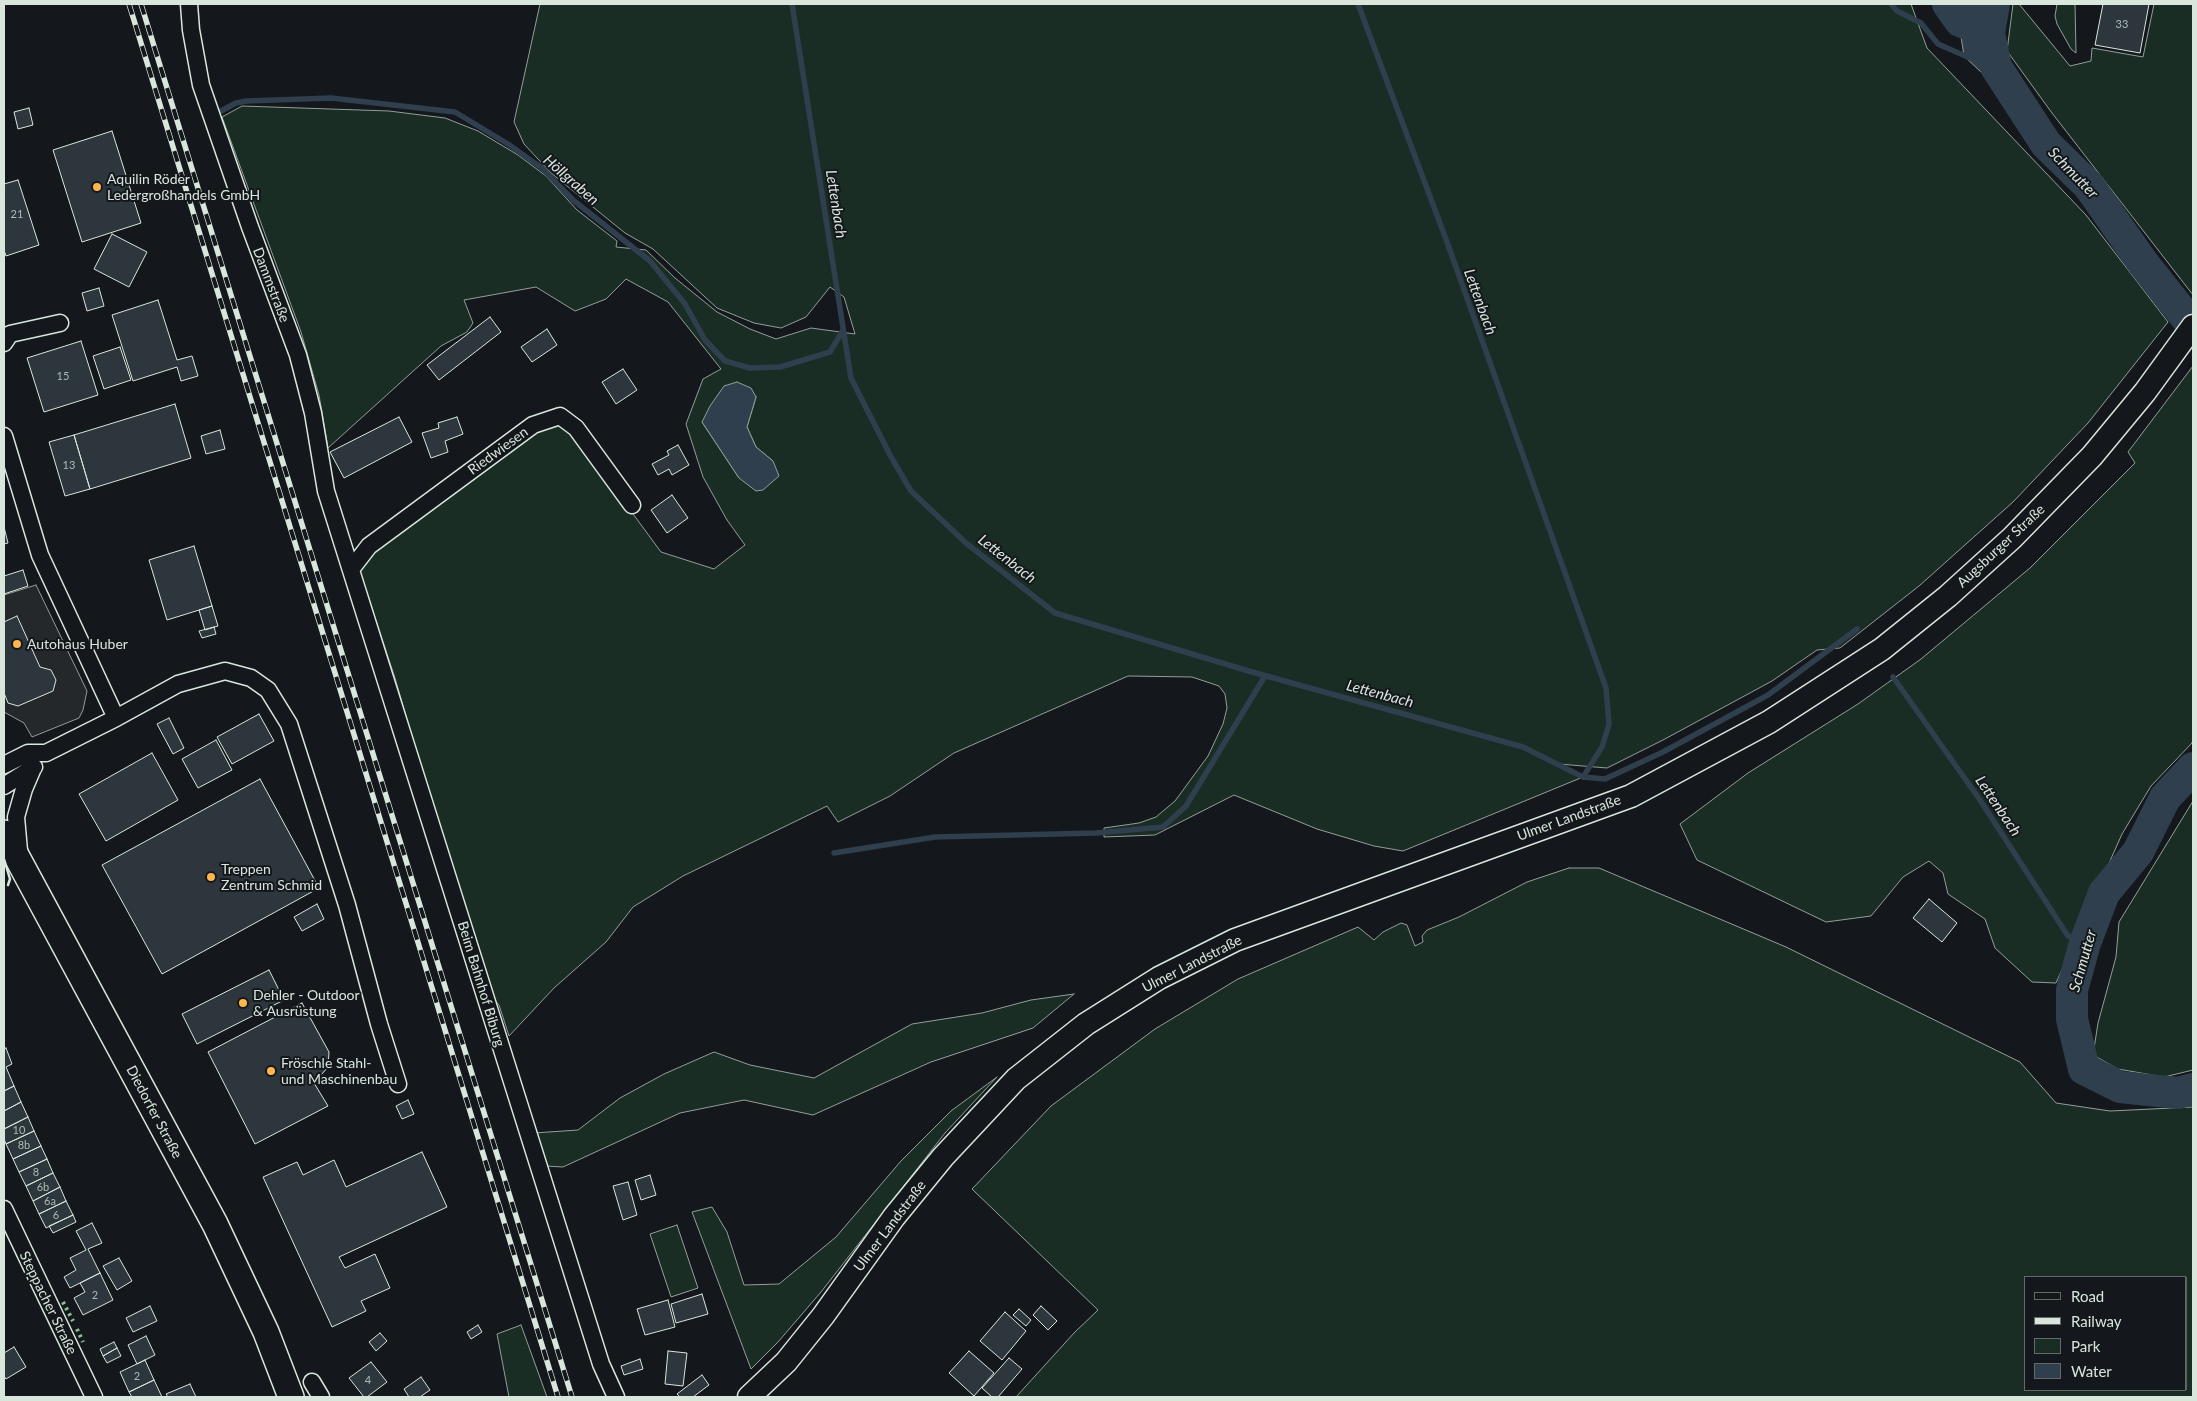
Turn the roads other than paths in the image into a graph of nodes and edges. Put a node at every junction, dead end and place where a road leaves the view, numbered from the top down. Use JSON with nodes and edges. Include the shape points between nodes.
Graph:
{"nodes":[{"id":1,"x":189,"y":4,"type":"edge"},
{"id":2,"x":60,"y":323,"type":"dead end"},
{"id":3,"x":2193,"y":326,"type":"edge"},
{"id":4,"x":4,"y":343,"type":"edge"},
{"id":5,"x":4,"y":436,"type":"edge"},
{"id":6,"x":632,"y":505,"type":"dead end"},
{"id":7,"x":352,"y":568,"type":"junction"},
{"id":8,"x":116,"y":718,"type":"junction"},
{"id":9,"x":1769,"y":722,"type":"joint"},
{"id":10,"x":44,"y":754,"type":"junction"},
{"id":11,"x":4,"y":766,"type":"edge"},
{"id":12,"x":33,"y":768,"type":"junction"},
{"id":13,"x":4,"y":786,"type":"edge"},
{"id":14,"x":4,"y":833,"type":"edge"},
{"id":15,"x":24,"y":870,"type":"junction"},
{"id":16,"x":398,"y":1084,"type":"dead end"},
{"id":17,"x":4,"y":1209,"type":"edge"},
{"id":18,"x":312,"y":1382,"type":"dead end"},
{"id":19,"x":94,"y":1397,"type":"edge"},
{"id":20,"x":291,"y":1397,"type":"edge"},
{"id":21,"x":321,"y":1397,"type":"edge"},
{"id":22,"x":616,"y":1397,"type":"edge"},
{"id":23,"x":749,"y":1397,"type":"edge"}],
"edges":[{"from":1,"to":7,"type":"street","name":"Dammstraße","via":[[201,84],[298,355],[313,413],[326,491]]},
{"from":2,"to":4,"type":"street","via":[[10,334]]},
{"from":3,"to":9,"type":"main road","name":"Augsburger Straße","via":[[2145,392],[2092,456],[2032,518],[1948,596],[1876,653]]},
{"from":5,"to":8,"type":"street","via":[[40,555]]},
{"from":6,"to":7,"type":"street","name":"Riedwiesen","via":[[576,428],[560,416],[533,425],[369,546]]},
{"from":7,"to":22,"type":"street","name":"Beim Bahnhof Biburg","via":[[601,1364]]},
{"from":8,"to":10,"type":"street"},
{"from":8,"to":16,"type":"street","via":[[178,684],[225,671],[251,678],[268,690],[289,724],[347,905]]},
{"from":9,"to":23,"type":"main road","name":"Ulmer Landstraße","via":[[1631,796],[1235,940],[1159,978],[1086,1024],[1016,1079],[943,1157],[786,1362]]},
{"from":10,"to":11,"type":"street","via":[[28,753]]},
{"from":10,"to":12,"type":"street"},
{"from":12,"to":13,"type":"street"},
{"from":12,"to":15,"type":"street","via":[[16,818],[17,842]]},
{"from":14,"to":15,"type":"main road","name":"Diedorfer Straße"},
{"from":15,"to":20,"type":"main road","name":"Diedorfer Straße","via":[[215,1224],[266,1332]]},
{"from":17,"to":19,"type":"street","name":"Steppacher Straße"},
{"from":18,"to":21,"type":"street"}]}
